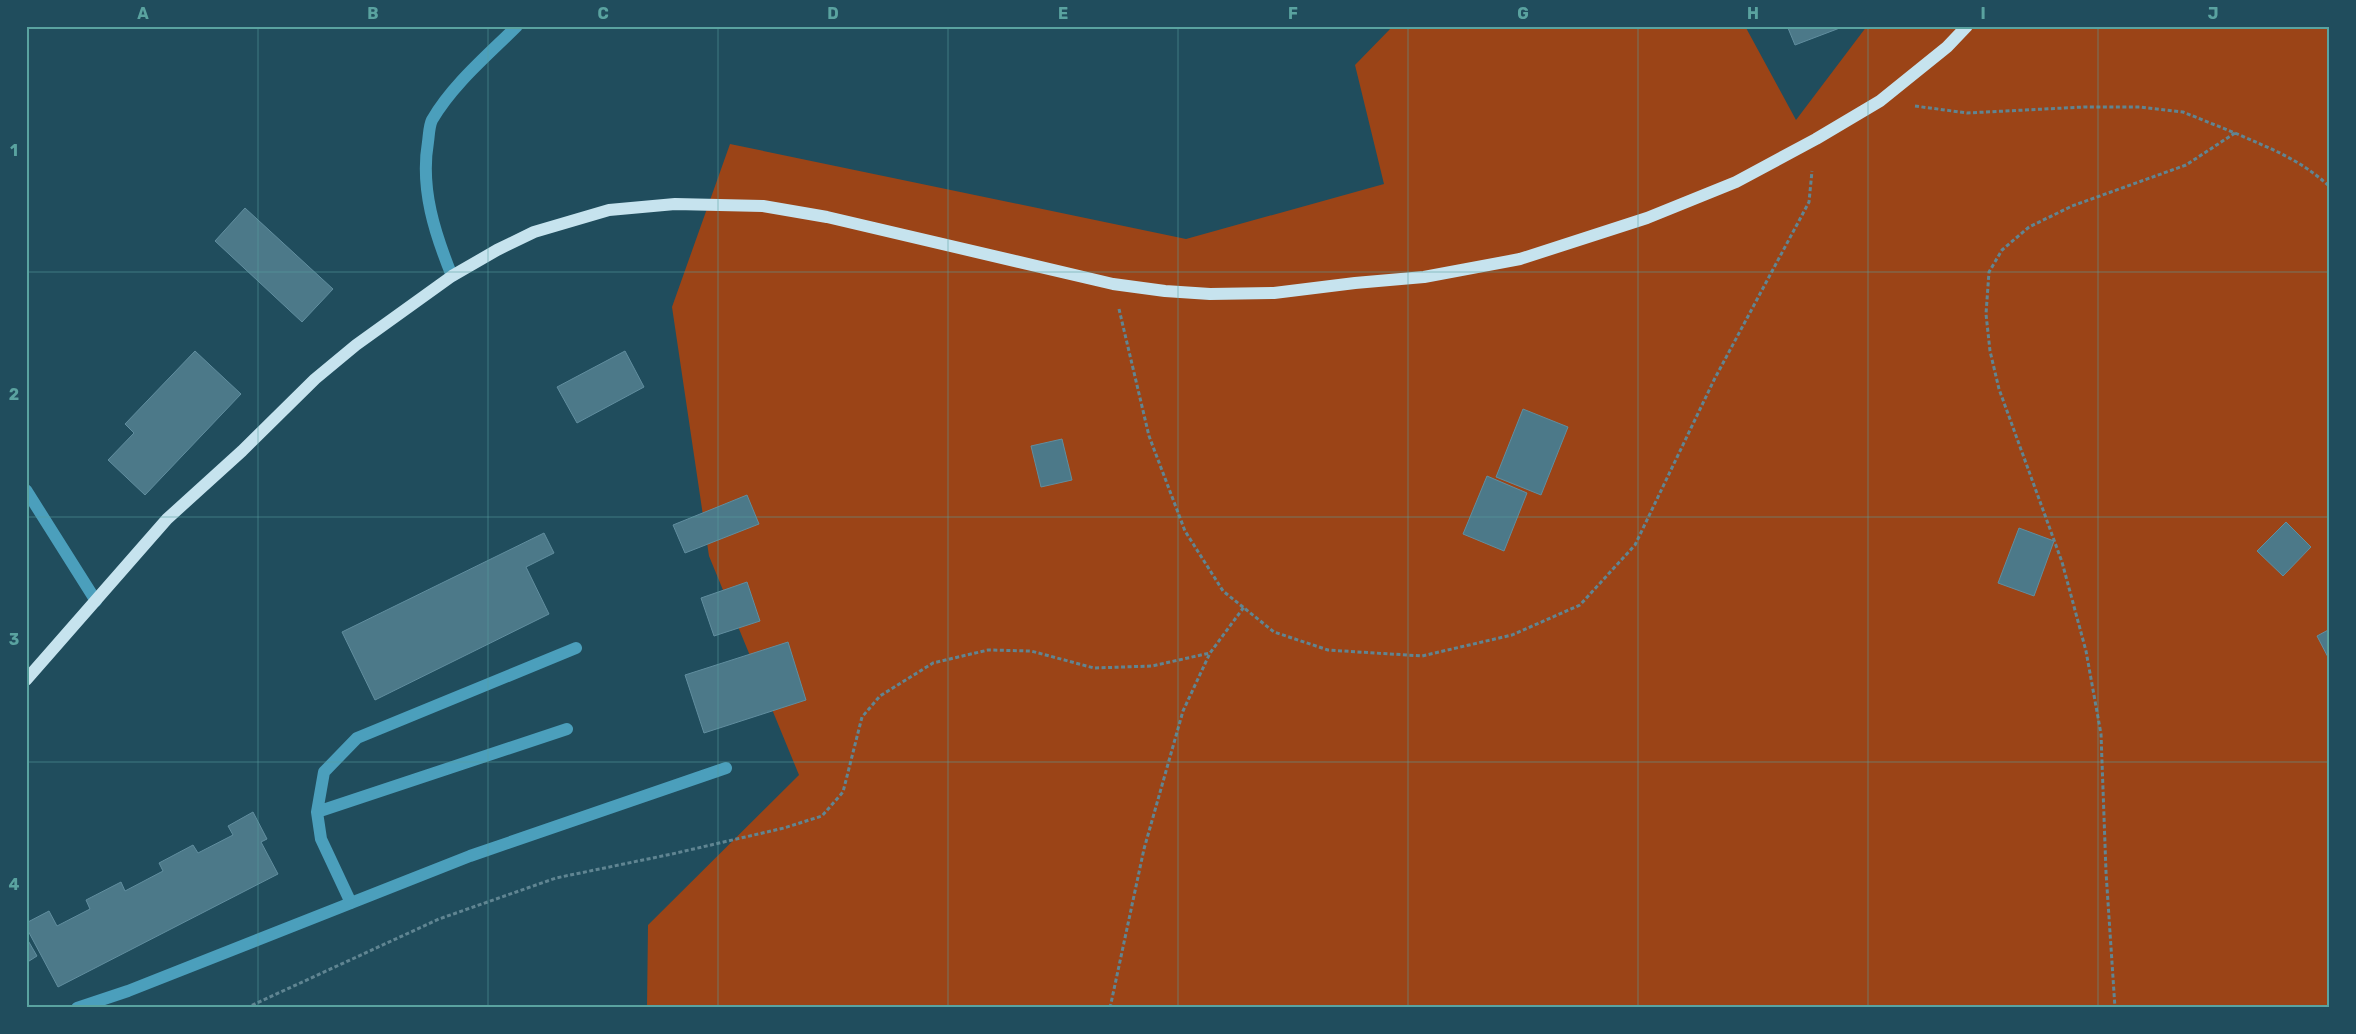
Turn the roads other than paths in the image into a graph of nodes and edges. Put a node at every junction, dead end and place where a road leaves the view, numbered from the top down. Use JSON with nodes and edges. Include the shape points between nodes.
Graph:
{"nodes":[{"id":1,"x":517,"y":26,"type":"edge"},
{"id":2,"x":1967,"y":26,"type":"edge"},
{"id":3,"x":452,"y":276,"type":"junction"},
{"id":4,"x":26,"y":490,"type":"edge"},
{"id":5,"x":96,"y":601,"type":"junction"},
{"id":6,"x":576,"y":648,"type":"dead end"},
{"id":7,"x":26,"y":680,"type":"edge"},
{"id":8,"x":567,"y":729,"type":"dead end"},
{"id":9,"x":726,"y":768,"type":"dead end"},
{"id":10,"x":317,"y":812,"type":"junction"},
{"id":11,"x":351,"y":903,"type":"junction"},
{"id":12,"x":77,"y":1008,"type":"edge"}],
"edges":[{"from":1,"to":3,"type":"street","via":[[460,84],[431,121],[425,159],[427,192],[436,236]]},
{"from":2,"to":3,"type":"main road","via":[[1880,100],[1736,182],[1647,218],[1520,259],[1424,277],[1274,293],[1183,292],[1113,284],[827,217],[763,206],[675,204],[609,210],[534,232]]},
{"from":3,"to":5,"type":"main road","via":[[362,340],[315,379],[167,519]]},
{"from":4,"to":5,"type":"street"},
{"from":5,"to":7,"type":"main road"},
{"from":6,"to":10,"type":"street","via":[[357,738],[324,772]]},
{"from":8,"to":10,"type":"street"},
{"from":9,"to":11,"type":"street","via":[[470,856]]},
{"from":10,"to":11,"type":"street","via":[[321,838]]},
{"from":11,"to":12,"type":"street","via":[[128,992]]}]}
